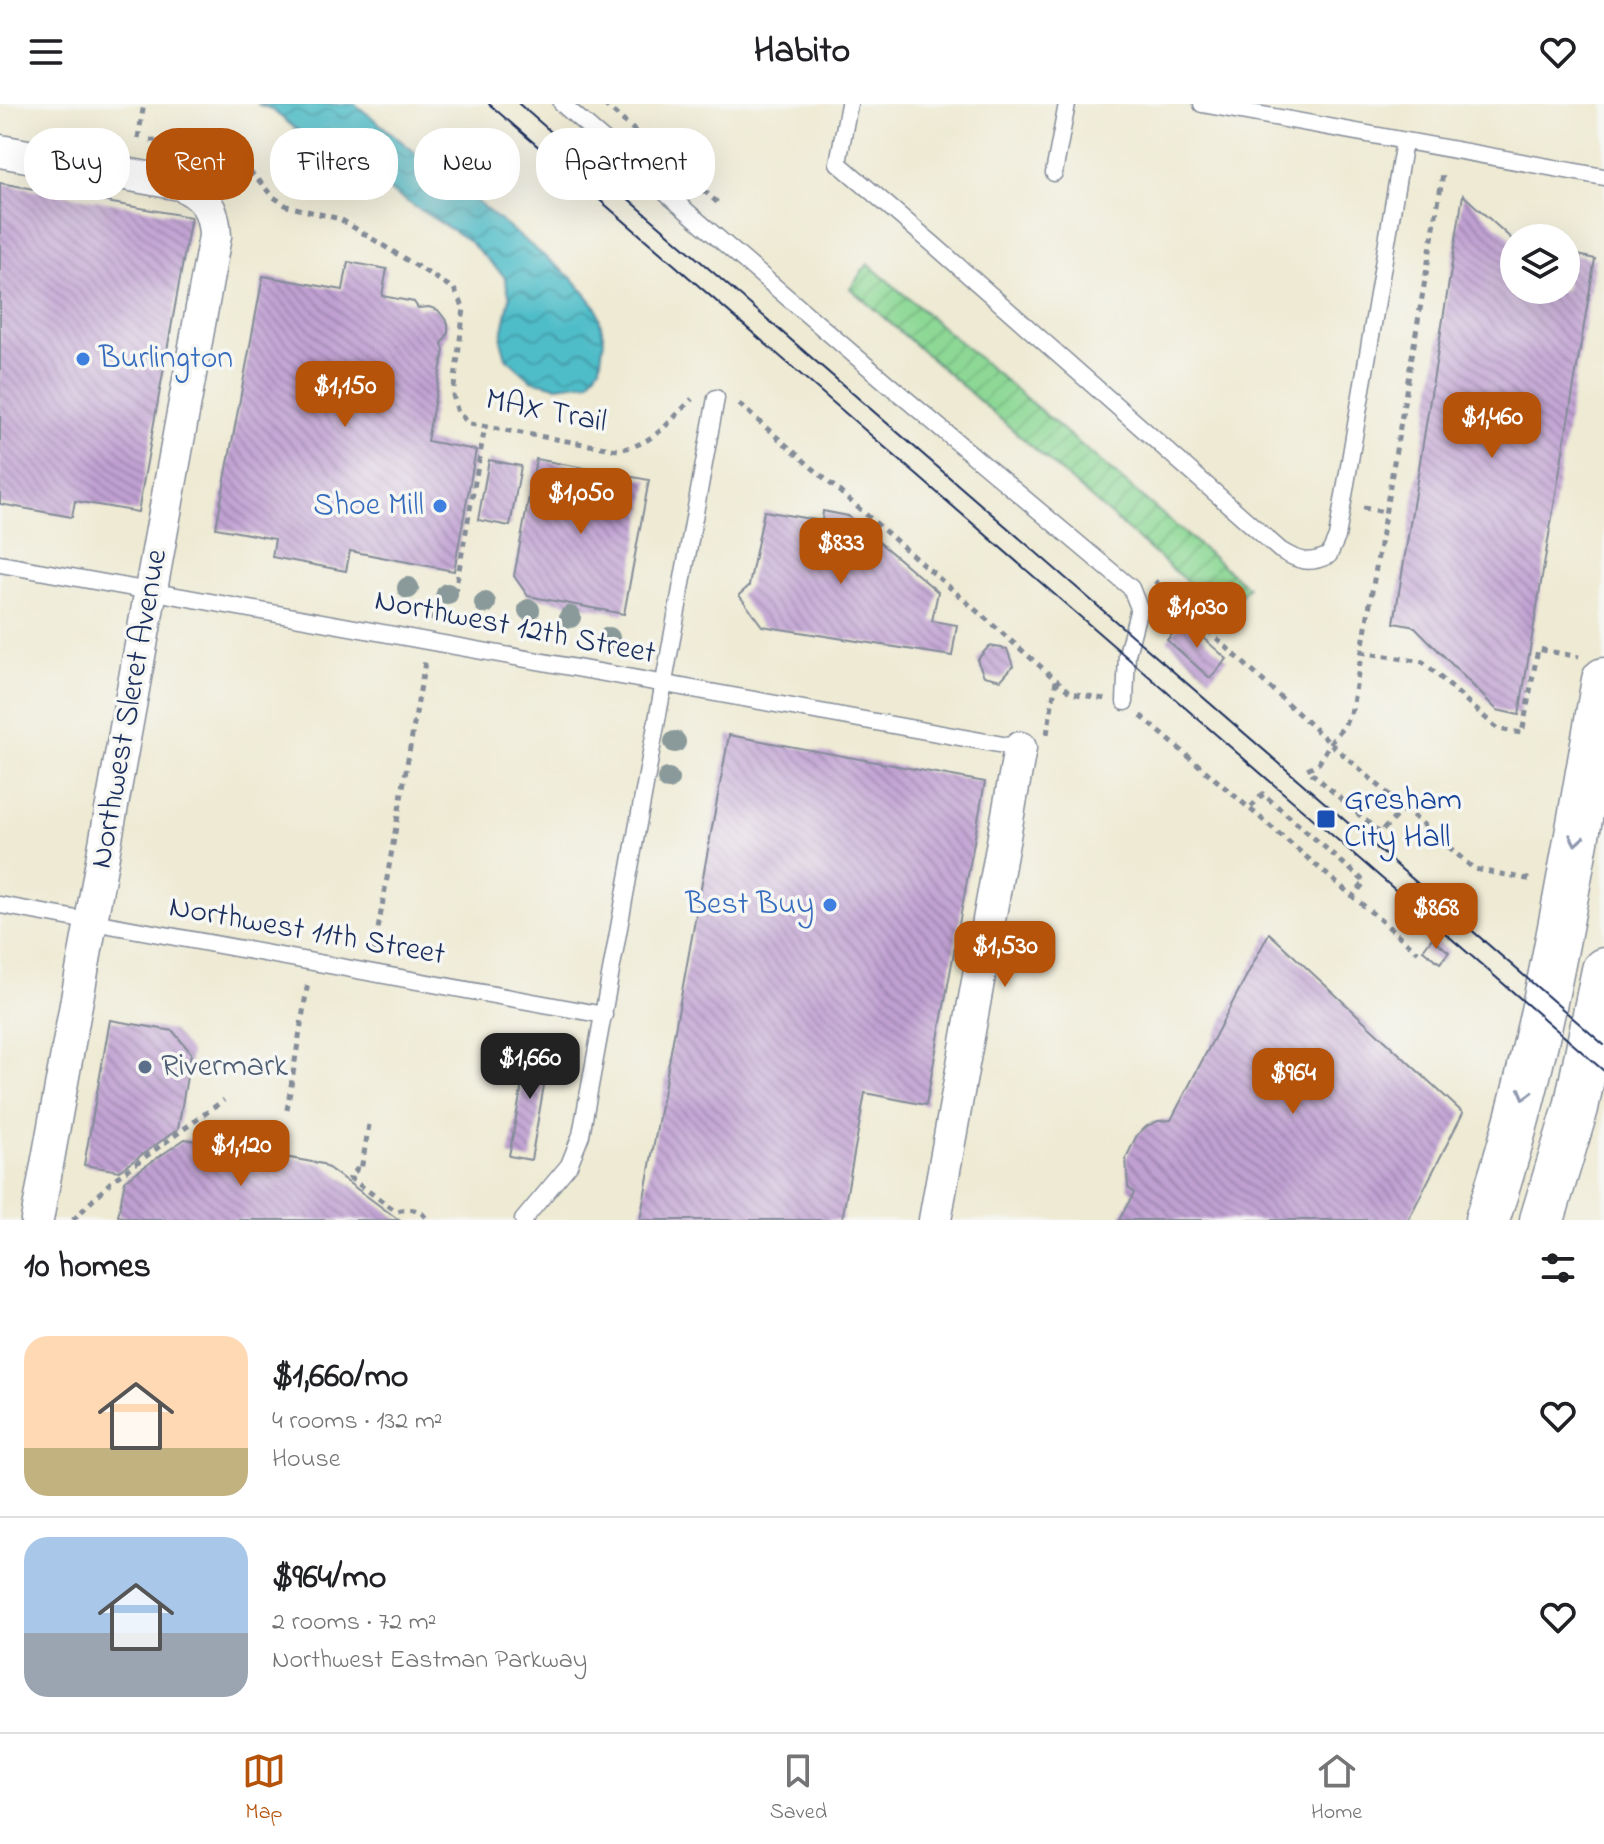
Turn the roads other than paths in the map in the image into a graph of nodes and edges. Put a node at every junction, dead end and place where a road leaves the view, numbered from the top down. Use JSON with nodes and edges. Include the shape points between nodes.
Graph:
{"nodes":[{"id":1,"x":562,"y":104,"type":"edge"},
{"id":2,"x":849,"y":104,"type":"edge"},
{"id":3,"x":1067,"y":104,"type":"edge"},
{"id":4,"x":1202,"y":104,"type":"edge"},
{"id":5,"x":1404,"y":141,"type":"junction"},
{"id":6,"x":0,"y":151,"type":"edge"},
{"id":7,"x":1054,"y":173,"type":"dead end"},
{"id":8,"x":1604,"y":177,"type":"edge"},
{"id":9,"x":716,"y":398,"type":"road end"},
{"id":10,"x":0,"y":564,"type":"edge"},
{"id":11,"x":152,"y":591,"type":"junction"},
{"id":12,"x":1597,"y":669,"type":"edge"},
{"id":13,"x":663,"y":684,"type":"junction"},
{"id":14,"x":1125,"y":702,"type":"road end"},
{"id":15,"x":1033,"y":744,"type":"joint"},
{"id":16,"x":0,"y":905,"type":"edge"},
{"id":17,"x":91,"y":922,"type":"junction"},
{"id":18,"x":1604,"y":970,"type":"edge"},
{"id":19,"x":604,"y":1015,"type":"junction"},
{"id":20,"x":37,"y":1220,"type":"edge"},
{"id":21,"x":523,"y":1220,"type":"edge"},
{"id":22,"x":935,"y":1220,"type":"edge"},
{"id":23,"x":1487,"y":1220,"type":"edge"},
{"id":24,"x":1542,"y":1220,"type":"edge"}],
"edges":[{"from":1,"to":14,"type":"lane","via":[[1131,588],[1139,608],[1127,654]]},
{"from":2,"to":5,"type":"lane","via":[[838,163],[1298,561],[1329,555],[1337,537]]},
{"from":3,"to":7,"type":"lane"},
{"from":4,"to":5,"type":"lane"},
{"from":5,"to":8,"type":"lane"},
{"from":6,"to":11,"type":"street","name":"Northwest Sleret Avenue","via":[[180,184],[206,199],[214,220]]},
{"from":9,"to":13,"type":"lane"},
{"from":10,"to":11,"type":"lane","name":"Northwest 12th Street"},
{"from":11,"to":13,"type":"lane","name":"Northwest 12th Street"},
{"from":11,"to":17,"type":"street","name":"Northwest Sleret Avenue"},
{"from":12,"to":23,"type":"main road","one_way":true,"via":[[1548,996]]},
{"from":13,"to":15,"type":"lane","name":"Northwest 12th Street"},
{"from":13,"to":19,"type":"lane"},
{"from":15,"to":22,"type":"street"},
{"from":16,"to":17,"type":"lane","name":"Northwest 11th Street"},
{"from":17,"to":19,"type":"lane","name":"Northwest 11th Street"},
{"from":17,"to":20,"type":"street","name":"Northwest Sleret Avenue"},
{"from":18,"to":24,"type":"main road","via":[[1576,1108]]},
{"from":19,"to":21,"type":"lane","via":[[575,1152]]}]}
